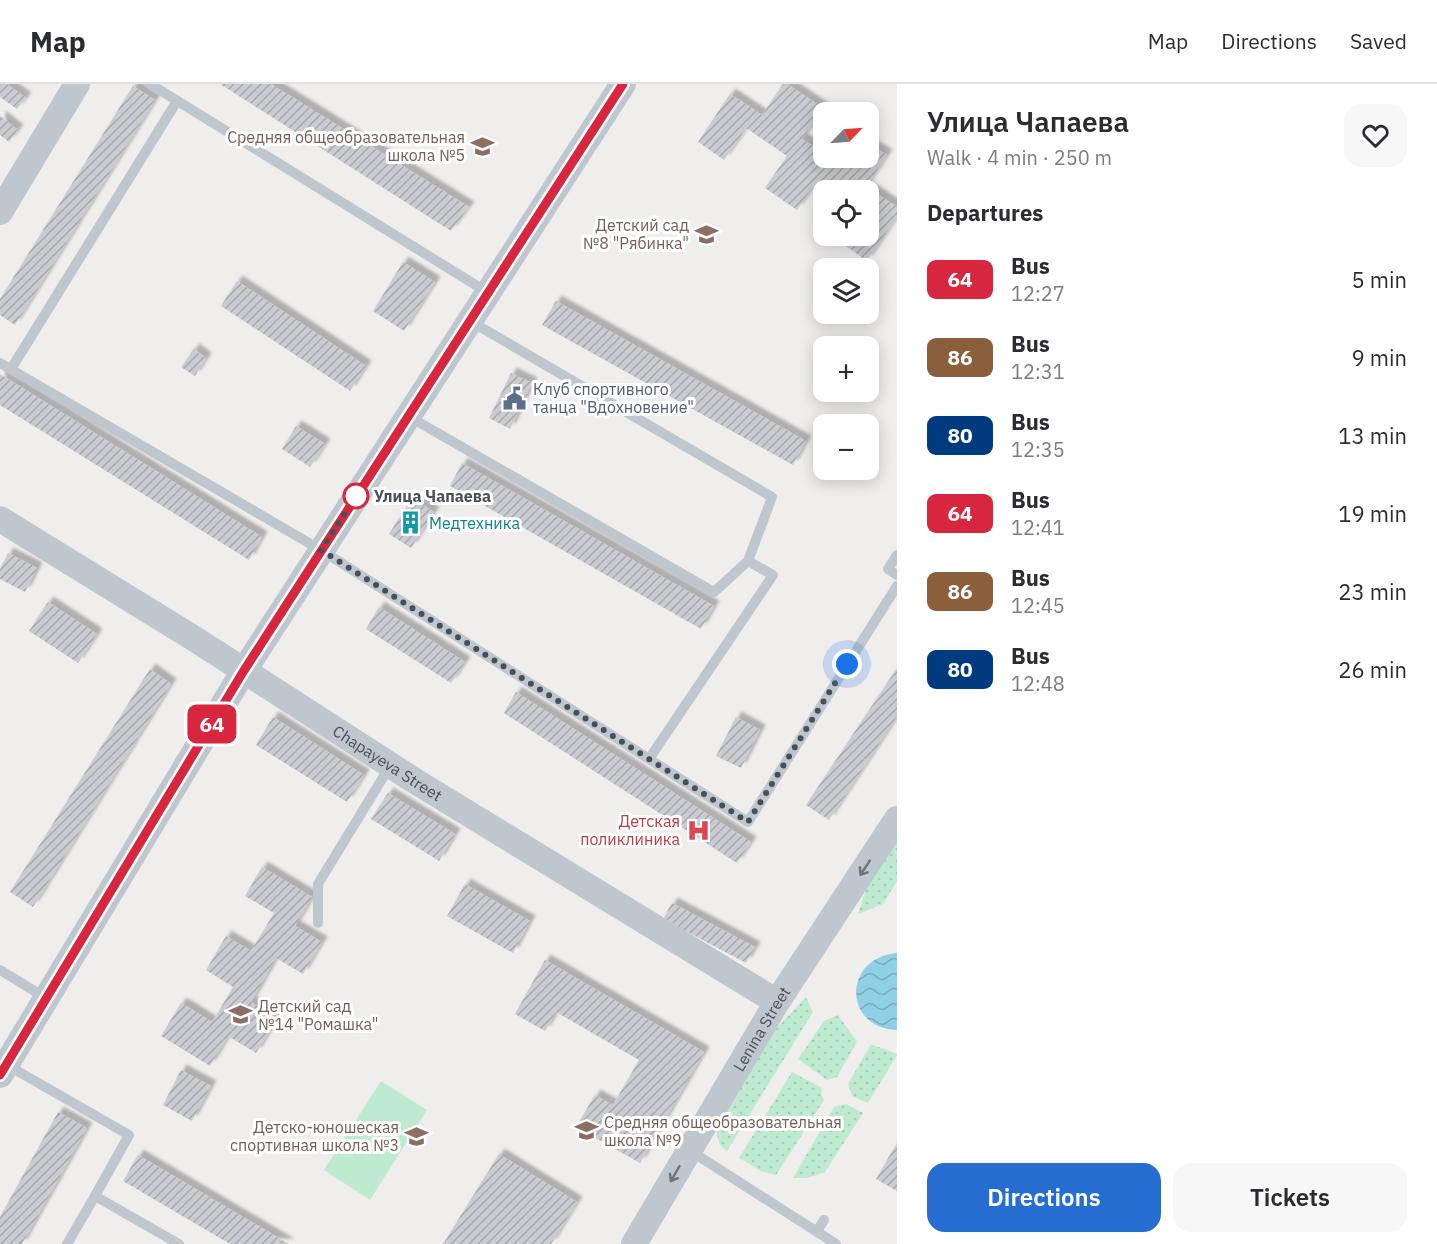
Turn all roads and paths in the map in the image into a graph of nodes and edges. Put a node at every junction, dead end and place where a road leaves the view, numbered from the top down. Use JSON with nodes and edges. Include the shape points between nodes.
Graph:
{"nodes":[{"id":1,"x":77,"y":84,"type":"edge"},
{"id":2,"x":150,"y":84,"type":"edge"},
{"id":3,"x":623,"y":84,"type":"edge"},
{"id":4,"x":177,"y":100,"type":"junction"},
{"id":5,"x":0,"y":212,"type":"edge"},
{"id":6,"x":488,"y":292,"type":"junction"},
{"id":7,"x":469,"y":321,"type":"junction"},
{"id":8,"x":0,"y":363,"type":"edge"},
{"id":9,"x":11,"y":369,"type":"junction"},
{"id":10,"x":408,"y":416,"type":"junction"},
{"id":11,"x":0,"y":519,"type":"edge"},
{"id":12,"x":321,"y":550,"type":"junction"},
{"id":13,"x":897,"y":555,"type":"edge"},
{"id":14,"x":748,"y":561,"type":"junction"},
{"id":15,"x":897,"y":574,"type":"edge"},
{"id":16,"x":897,"y":586,"type":"edge"},
{"id":17,"x":243,"y":672,"type":"junction"},
{"id":18,"x":649,"y":759,"type":"junction"},
{"id":19,"x":391,"y":765,"type":"junction"},
{"id":20,"x":897,"y":819,"type":"edge"},
{"id":21,"x":318,"y":923,"type":"dead end"},
{"id":22,"x":0,"y":970,"type":"edge"},
{"id":23,"x":46,"y":999,"type":"junction"},
{"id":24,"x":777,"y":1002,"type":"junction"},
{"id":25,"x":4,"y":1070,"type":"edge"},
{"id":26,"x":689,"y":1150,"type":"junction"},
{"id":27,"x":95,"y":1196,"type":"junction"},
{"id":28,"x":824,"y":1220,"type":"dead end"},
{"id":29,"x":817,"y":1231,"type":"junction"},
{"id":30,"x":67,"y":1244,"type":"edge"},
{"id":31,"x":179,"y":1244,"type":"edge"},
{"id":32,"x":634,"y":1244,"type":"edge"},
{"id":33,"x":836,"y":1244,"type":"edge"}],
"edges":[{"from":1,"to":5,"type":"street"},
{"from":2,"to":4,"type":"lane"},
{"from":3,"to":6,"type":"street"},
{"from":4,"to":6,"type":"lane"},
{"from":4,"to":9,"type":"lane"},
{"from":6,"to":7,"type":"street"},
{"from":7,"to":10,"type":"street"},
{"from":7,"to":14,"type":"lane","via":[[772,496]]},
{"from":8,"to":9,"type":"lane"},
{"from":9,"to":12,"type":"lane"},
{"from":10,"to":12,"type":"street"},
{"from":10,"to":14,"type":"lane","via":[[714,592]]},
{"from":11,"to":17,"type":"street","name":"Chapayeva Street"},
{"from":12,"to":17,"type":"street"},
{"from":12,"to":18,"type":"lane"},
{"from":13,"to":15,"type":"lane","via":[[888,569]]},
{"from":14,"to":18,"type":"lane","via":[[773,575]]},
{"from":16,"to":18,"type":"lane","via":[[748,822]]},
{"from":17,"to":19,"type":"street","name":"Chapayeva Street"},
{"from":17,"to":23,"type":"street"},
{"from":19,"to":21,"type":"lane","via":[[318,884]]},
{"from":19,"to":24,"type":"street","name":"Chapayeva Street"},
{"from":20,"to":24,"type":"street","name":"Lenina Street","one_way":true},
{"from":22,"to":23,"type":"lane"},
{"from":23,"to":25,"type":"street"},
{"from":24,"to":26,"type":"street","name":"Lenina Street"},
{"from":25,"to":27,"type":"lane","via":[[129,1135]]},
{"from":26,"to":29,"type":"lane"},
{"from":26,"to":32,"type":"street","name":"Lenina Street","one_way":true},
{"from":27,"to":30,"type":"lane"},
{"from":27,"to":31,"type":"lane"},
{"from":28,"to":29,"type":"lane"},
{"from":29,"to":33,"type":"lane"}]}
